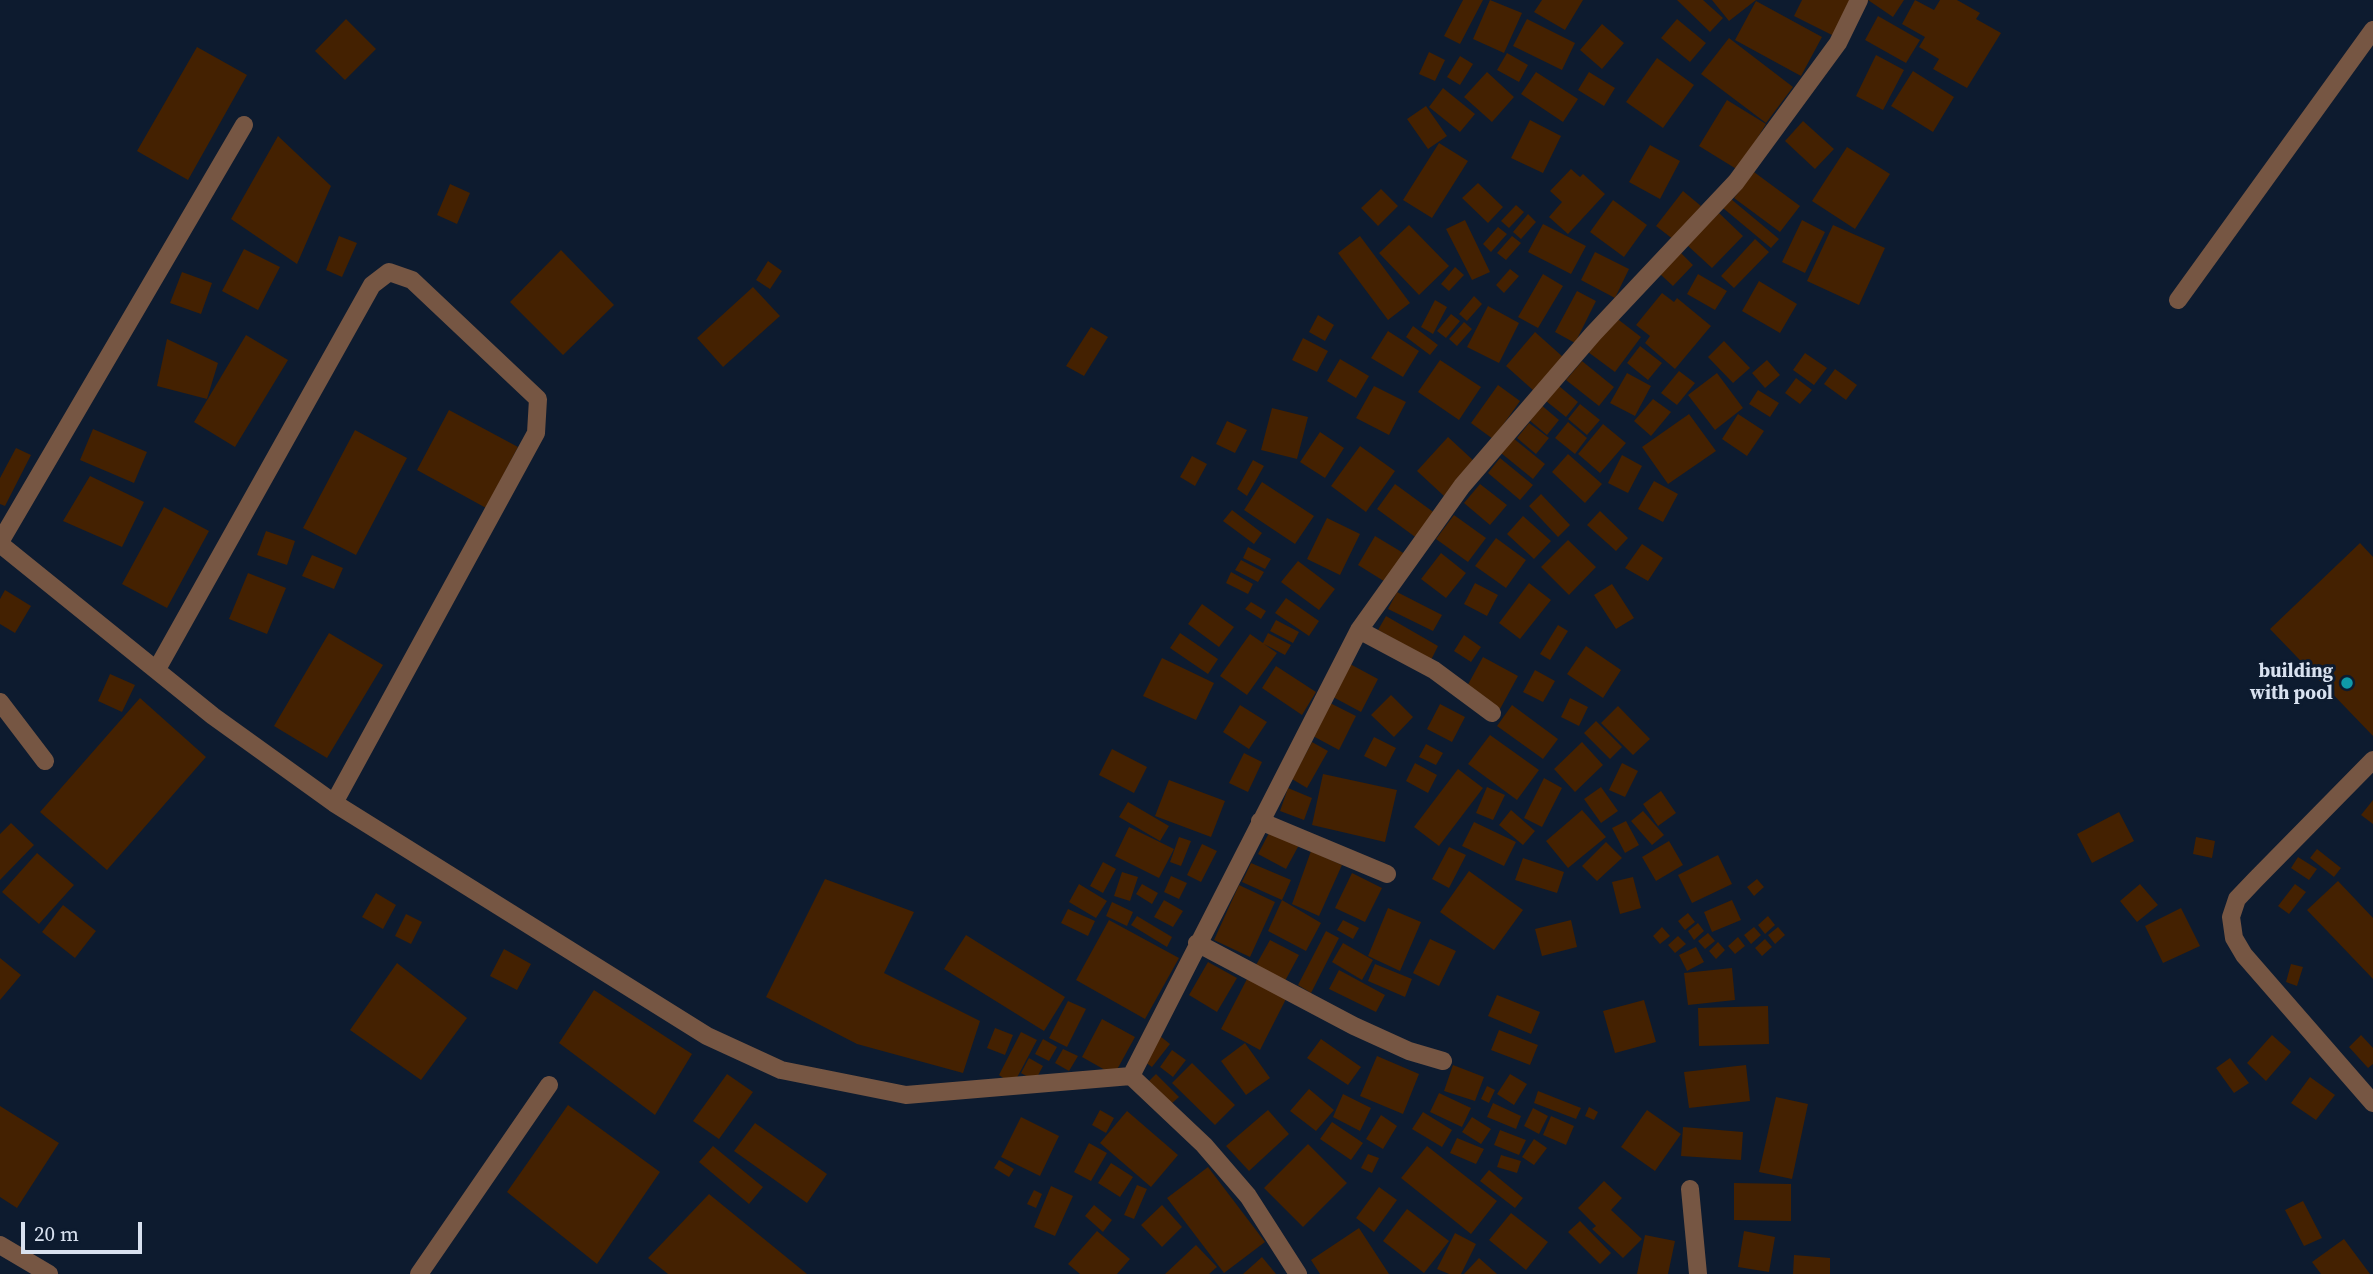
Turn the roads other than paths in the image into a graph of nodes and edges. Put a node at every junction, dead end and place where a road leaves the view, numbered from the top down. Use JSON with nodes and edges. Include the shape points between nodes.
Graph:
{"nodes":[{"id":1,"x":1859,"y":0,"type":"edge"},
{"id":2,"x":2373,"y":30,"type":"edge"},
{"id":3,"x":244,"y":125,"type":"dead end"},
{"id":4,"x":2178,"y":300,"type":"dead end"},
{"id":5,"x":0,"y":543,"type":"edge"},
{"id":6,"x":1359,"y":630,"type":"junction"},
{"id":7,"x":157,"y":669,"type":"junction"},
{"id":8,"x":0,"y":702,"type":"edge"},
{"id":9,"x":1492,"y":713,"type":"dead end"},
{"id":10,"x":2373,"y":760,"type":"edge"},
{"id":11,"x":45,"y":761,"type":"dead end"},
{"id":12,"x":334,"y":803,"type":"junction"},
{"id":13,"x":1260,"y":821,"type":"junction"},
{"id":14,"x":1387,"y":874,"type":"dead end"},
{"id":15,"x":1197,"y":943,"type":"junction"},
{"id":16,"x":1443,"y":1061,"type":"dead end"},
{"id":17,"x":1131,"y":1076,"type":"junction"},
{"id":18,"x":549,"y":1084,"type":"dead end"},
{"id":19,"x":2373,"y":1103,"type":"edge"},
{"id":20,"x":1690,"y":1189,"type":"dead end"},
{"id":21,"x":0,"y":1245,"type":"edge"},
{"id":22,"x":49,"y":1274,"type":"edge"},
{"id":23,"x":419,"y":1274,"type":"edge"},
{"id":24,"x":1298,"y":1274,"type":"edge"},
{"id":25,"x":1698,"y":1274,"type":"edge"}],
"edges":[{"from":1,"to":6,"type":"street","via":[[1838,43],[1736,182],[1593,334],[1462,486]]},
{"from":2,"to":4,"type":"street"},
{"from":3,"to":5,"type":"street"},
{"from":5,"to":7,"type":"street"},
{"from":6,"to":9,"type":"street","via":[[1434,670]]},
{"from":6,"to":13,"type":"street"},
{"from":7,"to":12,"type":"street","via":[[213,716]]},
{"from":7,"to":12,"type":"street","via":[[372,285],[389,272],[412,280],[538,399],[536,433]]},
{"from":8,"to":11,"type":"street"},
{"from":10,"to":19,"type":"street","via":[[2246,890],[2231,916],[2234,938],[2244,955]]},
{"from":12,"to":17,"type":"street","via":[[707,1036],[780,1070],[906,1095]]},
{"from":13,"to":14,"type":"street"},
{"from":13,"to":15,"type":"street"},
{"from":15,"to":16,"type":"street","via":[[1354,1026]]},
{"from":15,"to":17,"type":"street"},
{"from":17,"to":24,"type":"street","via":[[1248,1196]]},
{"from":18,"to":23,"type":"street"},
{"from":20,"to":25,"type":"street"},
{"from":21,"to":22,"type":"street"}]}
